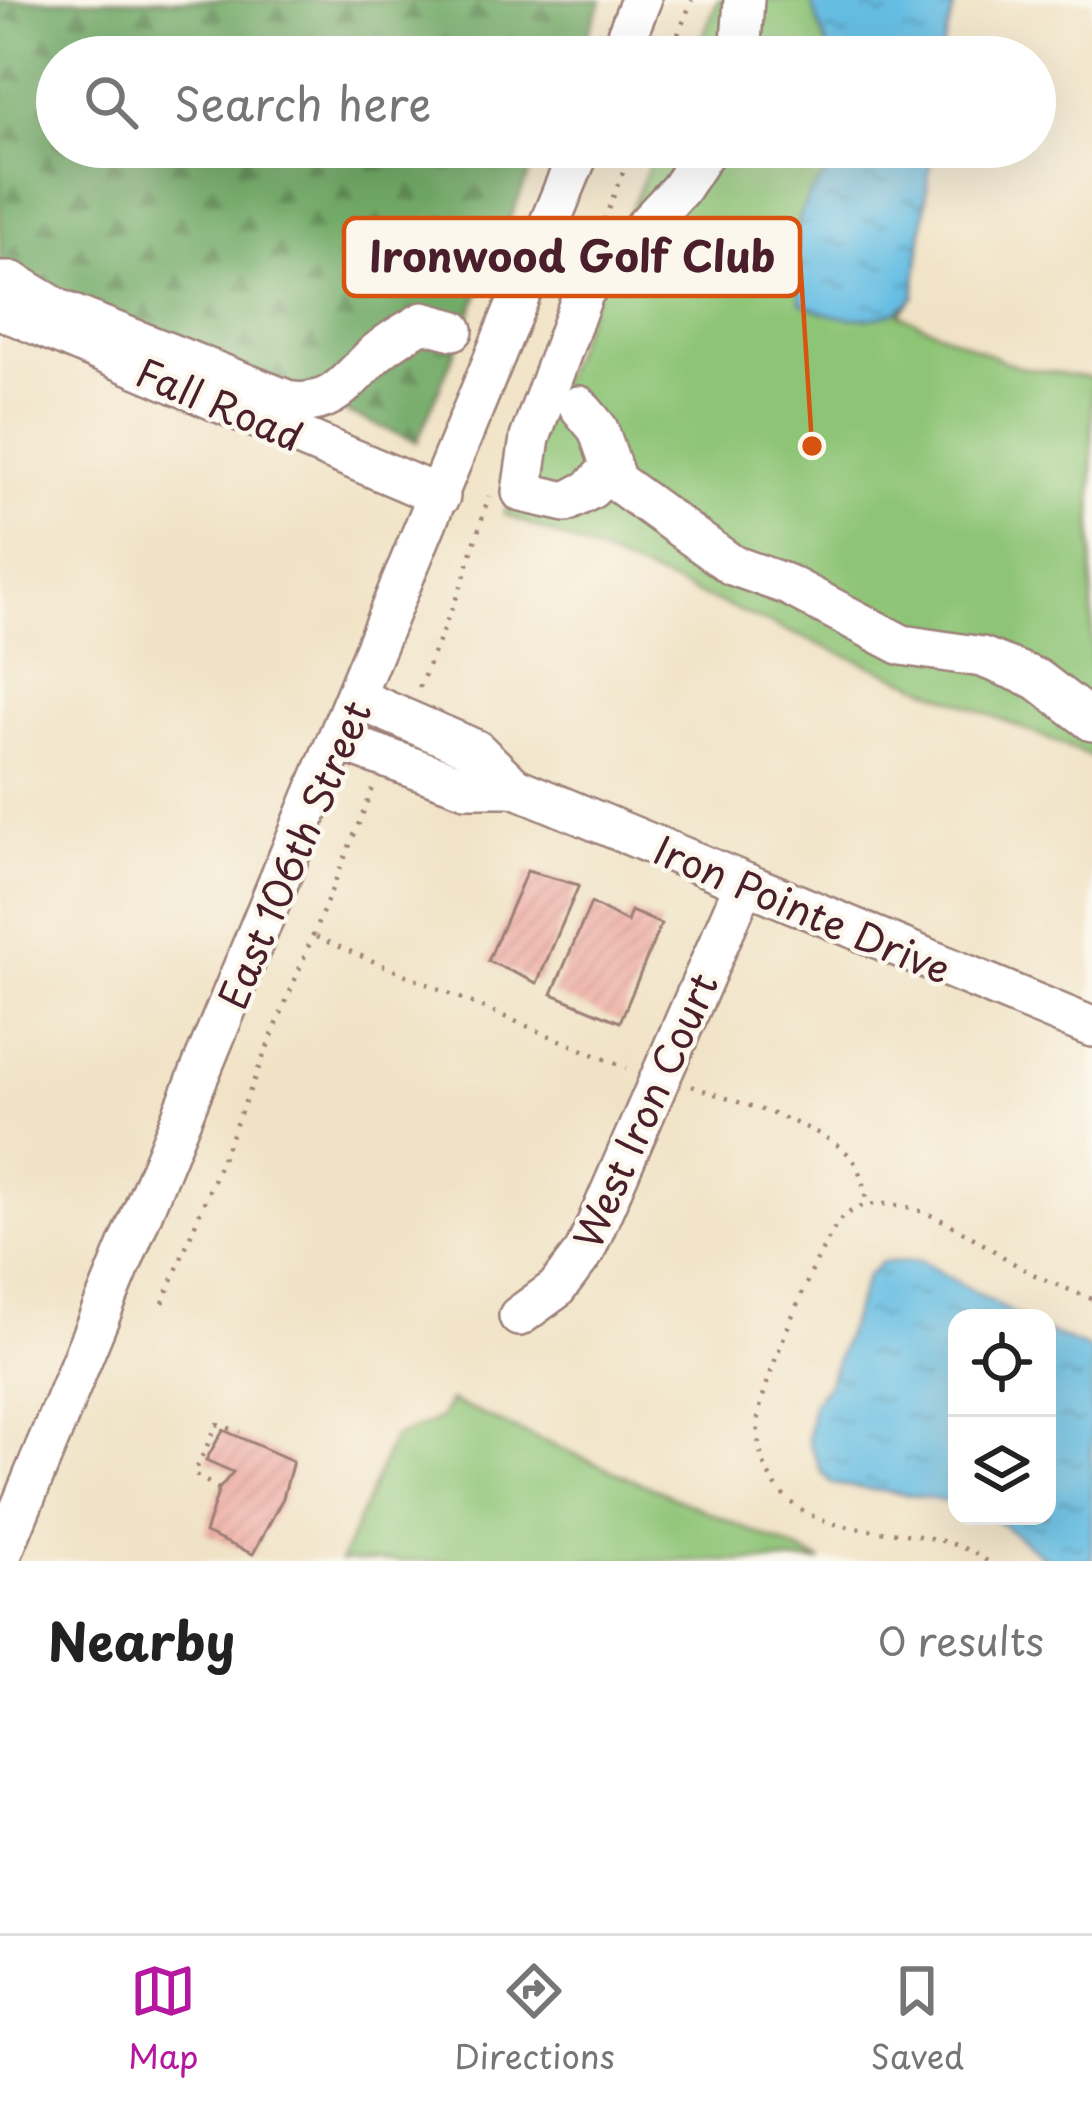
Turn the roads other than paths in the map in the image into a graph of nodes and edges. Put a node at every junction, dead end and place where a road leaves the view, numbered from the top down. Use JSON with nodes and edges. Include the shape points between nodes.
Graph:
{"nodes":[{"id":1,"x":641,"y":0,"type":"edge"},
{"id":2,"x":744,"y":0,"type":"edge"},
{"id":3,"x":626,"y":36,"type":"edge"},
{"id":4,"x":741,"y":36,"type":"edge"},
{"id":5,"x":572,"y":168,"type":"edge"},
{"id":6,"x":694,"y":168,"type":"edge"},
{"id":7,"x":0,"y":282,"type":"edge"},
{"id":8,"x":0,"y":309,"type":"edge"},
{"id":9,"x":453,"y":330,"type":"dead end"},
{"id":10,"x":579,"y":406,"type":"dead end"},
{"id":11,"x":609,"y":469,"type":"junction"},
{"id":12,"x":443,"y":487,"type":"junction"},
{"id":13,"x":358,"y":699,"type":"junction"},
{"id":14,"x":1092,"y":721,"type":"edge"},
{"id":15,"x":340,"y":741,"type":"junction"},
{"id":16,"x":514,"y":787,"type":"junction"},
{"id":17,"x":744,"y":885,"type":"junction"},
{"id":18,"x":1092,"y":1028,"type":"edge"},
{"id":19,"x":519,"y":1316,"type":"dead end"},
{"id":20,"x":0,"y":1558,"type":"edge"}],
"edges":[{"from":1,"to":3,"type":"street"},
{"from":2,"to":4,"type":"street"},
{"from":5,"to":12,"type":"street","name":"East 106th Street"},
{"from":6,"to":11,"type":"street","via":[[584,291],[530,438],[522,492],[566,502]]},
{"from":7,"to":9,"type":"street","via":[[292,402],[337,394],[375,354],[423,322]]},
{"from":8,"to":12,"type":"street","name":"Fall Road"},
{"from":10,"to":11,"type":"street","via":[[598,429]]},
{"from":11,"to":14,"type":"street","via":[[732,565],[902,645],[982,657],[1036,679]]},
{"from":12,"to":13,"type":"street","name":"East 106th Street"},
{"from":13,"to":15,"type":"street","name":"East 106th Street"},
{"from":13,"to":16,"type":"street","name":"Iron Pointe Drive","via":[[476,750]]},
{"from":15,"to":16,"type":"street","name":"Iron Pointe Drive","via":[[466,787]]},
{"from":15,"to":20,"type":"street","name":"East 106th Street"},
{"from":16,"to":17,"type":"street","name":"Iron Pointe Drive"},
{"from":17,"to":18,"type":"street","name":"Iron Pointe Drive"},
{"from":17,"to":19,"type":"street","name":"West Iron Court","via":[[585,1251],[556,1289]]}]}
